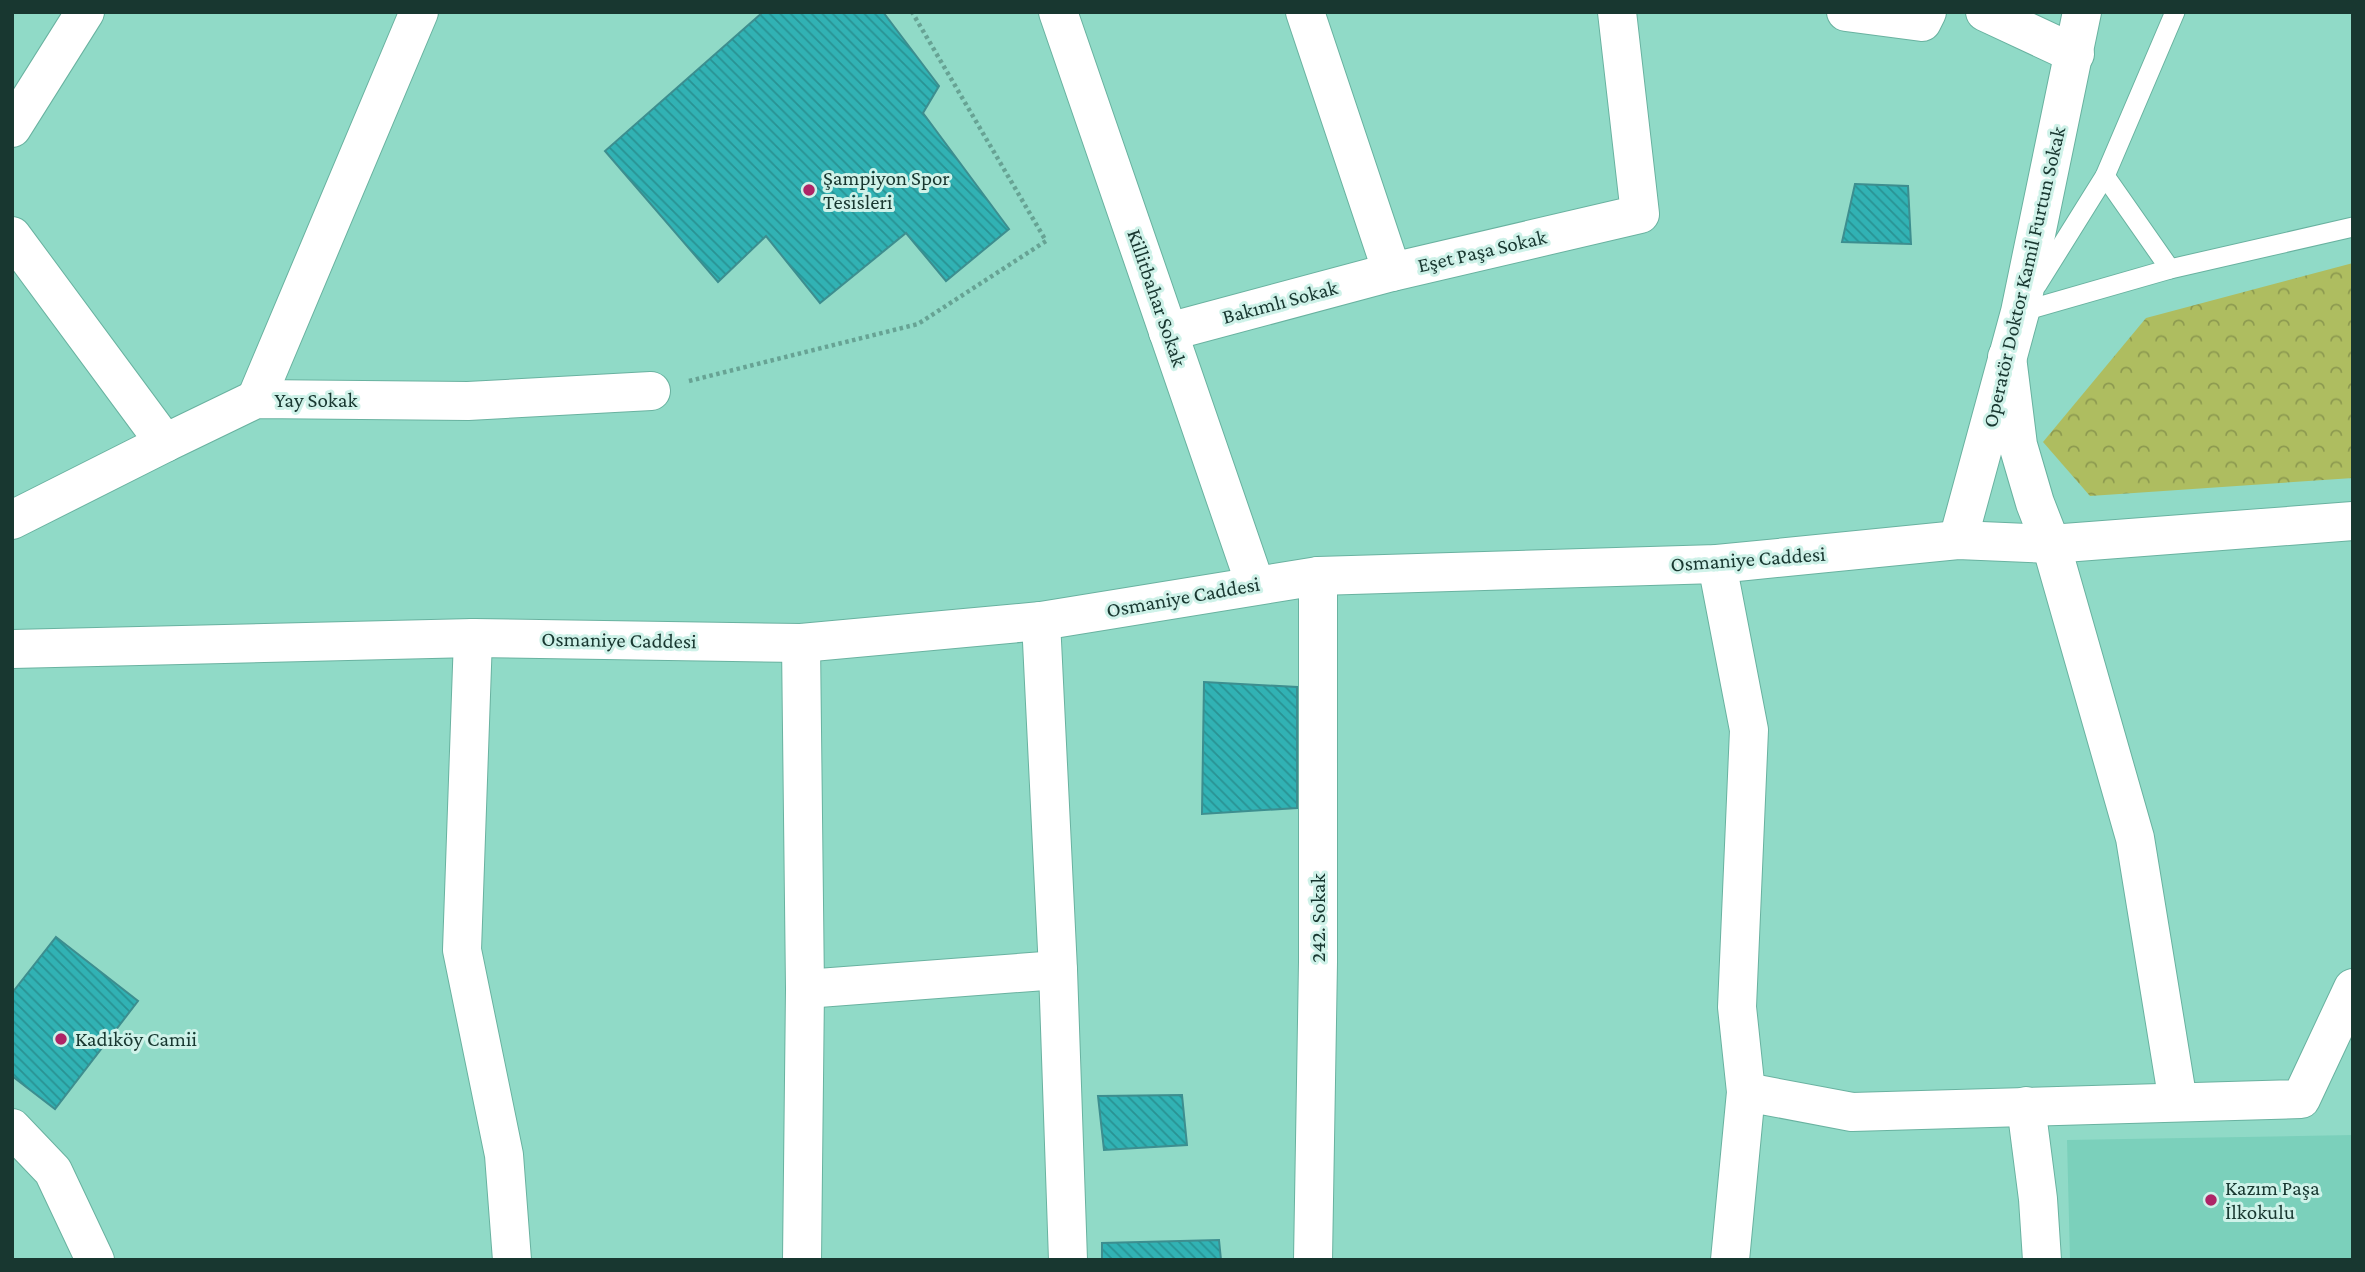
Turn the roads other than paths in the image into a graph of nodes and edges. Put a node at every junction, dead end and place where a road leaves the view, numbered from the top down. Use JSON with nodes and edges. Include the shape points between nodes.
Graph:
{"nodes":[{"id":1,"x":85,"y":12,"type":"edge"},
{"id":2,"x":419,"y":12,"type":"edge"},
{"id":3,"x":1058,"y":12,"type":"edge"},
{"id":4,"x":1305,"y":12,"type":"edge"},
{"id":5,"x":1617,"y":12,"type":"edge"},
{"id":6,"x":1846,"y":12,"type":"edge"},
{"id":7,"x":1927,"y":12,"type":"edge"},
{"id":8,"x":1985,"y":12,"type":"edge"},
{"id":9,"x":2082,"y":12,"type":"edge"},
{"id":10,"x":2175,"y":12,"type":"edge"},
{"id":11,"x":2075,"y":54,"type":"junction"},
{"id":12,"x":12,"y":128,"type":"edge"},
{"id":13,"x":2105,"y":176,"type":"junction"},
{"id":14,"x":2353,"y":227,"type":"edge"},
{"id":15,"x":12,"y":236,"type":"edge"},
{"id":16,"x":2170,"y":269,"type":"junction"},
{"id":17,"x":1392,"y":272,"type":"junction"},
{"id":18,"x":2020,"y":312,"type":"junction"},
{"id":19,"x":1168,"y":332,"type":"junction"},
{"id":20,"x":2007,"y":356,"type":"junction"},
{"id":21,"x":651,"y":391,"type":"road end"},
{"id":22,"x":256,"y":399,"type":"junction"},
{"id":23,"x":165,"y":443,"type":"junction"},
{"id":24,"x":12,"y":520,"type":"edge"},
{"id":25,"x":2353,"y":521,"type":"edge"},
{"id":26,"x":1958,"y":540,"type":"junction"},
{"id":27,"x":2051,"y":544,"type":"junction"},
{"id":28,"x":1717,"y":564,"type":"junction"},
{"id":29,"x":1318,"y":576,"type":"junction"},
{"id":30,"x":1255,"y":584,"type":"junction"},
{"id":31,"x":1041,"y":621,"type":"junction"},
{"id":32,"x":472,"y":638,"type":"junction"},
{"id":33,"x":801,"y":643,"type":"junction"},
{"id":34,"x":12,"y":649,"type":"edge"},
{"id":35,"x":1058,"y":970,"type":"junction"},
{"id":36,"x":2353,"y":988,"type":"edge"},
{"id":37,"x":805,"y":989,"type":"junction"},
{"id":38,"x":1746,"y":1093,"type":"junction"},
{"id":39,"x":2178,"y":1102,"type":"junction"},
{"id":40,"x":2026,"y":1106,"type":"junction"},
{"id":41,"x":12,"y":1128,"type":"edge"},
{"id":42,"x":95,"y":1260,"type":"edge"},
{"id":43,"x":512,"y":1260,"type":"edge"},
{"id":44,"x":802,"y":1260,"type":"edge"},
{"id":45,"x":1068,"y":1260,"type":"edge"},
{"id":46,"x":1313,"y":1260,"type":"edge"},
{"id":47,"x":1730,"y":1260,"type":"edge"},
{"id":48,"x":2042,"y":1260,"type":"edge"}],
"edges":[{"from":1,"to":12,"type":"street"},
{"from":2,"to":22,"type":"street"},
{"from":3,"to":19,"type":"street","name":"Killitbahar Sokak"},
{"from":4,"to":17,"type":"street","name":"Eşet Paşa Sokak"},
{"from":5,"to":17,"type":"street","name":"Eşet Paşa Sokak","via":[[1640,214]]},
{"from":6,"to":7,"type":"street","via":[[1922,22]]},
{"from":8,"to":11,"type":"street"},
{"from":9,"to":11,"type":"street","name":"Operatör Doktor Kamil Furtun Sokak"},
{"from":10,"to":13,"type":"lane"},
{"from":11,"to":18,"type":"street","name":"Operatör Doktor Kamil Furtun Sokak"},
{"from":13,"to":16,"type":"lane"},
{"from":13,"to":18,"type":"lane"},
{"from":14,"to":16,"type":"lane"},
{"from":15,"to":23,"type":"street"},
{"from":16,"to":18,"type":"lane"},
{"from":17,"to":19,"type":"street","name":"Bakımlı Sokak"},
{"from":18,"to":20,"type":"street","name":"Operatör Doktor Kamil Furtun Sokak"},
{"from":19,"to":30,"type":"street","name":"Killitbahar Sokak"},
{"from":20,"to":26,"type":"street","name":"Operatör Doktor Kamil Furtun Sokak"},
{"from":20,"to":27,"type":"street","via":[[2018,446]]},
{"from":21,"to":22,"type":"street","name":"Yay Sokak","via":[[468,401]]},
{"from":22,"to":23,"type":"street","name":"Yay Sokak"},
{"from":23,"to":24,"type":"street","name":"Yay Sokak"},
{"from":25,"to":27,"type":"street","name":"Osmaniye Caddesi"},
{"from":26,"to":27,"type":"street","name":"Osmaniye Caddesi"},
{"from":26,"to":28,"type":"street","name":"Osmaniye Caddesi"},
{"from":27,"to":39,"type":"street","via":[[2136,838]]},
{"from":28,"to":29,"type":"street","name":"Osmaniye Caddesi"},
{"from":28,"to":38,"type":"street","via":[[1749,730],[1737,1007]]},
{"from":29,"to":30,"type":"street","name":"Osmaniye Caddesi"},
{"from":29,"to":46,"type":"street","name":"242. Sokak"},
{"from":30,"to":31,"type":"street","name":"Osmaniye Caddesi"},
{"from":31,"to":33,"type":"street","name":"Osmaniye Caddesi"},
{"from":31,"to":35,"type":"street"},
{"from":32,"to":33,"type":"street","name":"Osmaniye Caddesi"},
{"from":32,"to":34,"type":"street","name":"Osmaniye Caddesi"},
{"from":32,"to":43,"type":"street","via":[[462,950],[505,1155]]},
{"from":33,"to":37,"type":"street"},
{"from":35,"to":37,"type":"street"},
{"from":35,"to":45,"type":"street"},
{"from":36,"to":39,"type":"street","via":[[2301,1099]]},
{"from":37,"to":44,"type":"street"},
{"from":38,"to":40,"type":"street","via":[[1853,1112]]},
{"from":38,"to":47,"type":"street"},
{"from":39,"to":40,"type":"street"},
{"from":40,"to":48,"type":"street"},
{"from":41,"to":42,"type":"street","via":[[53,1171]]}]}
